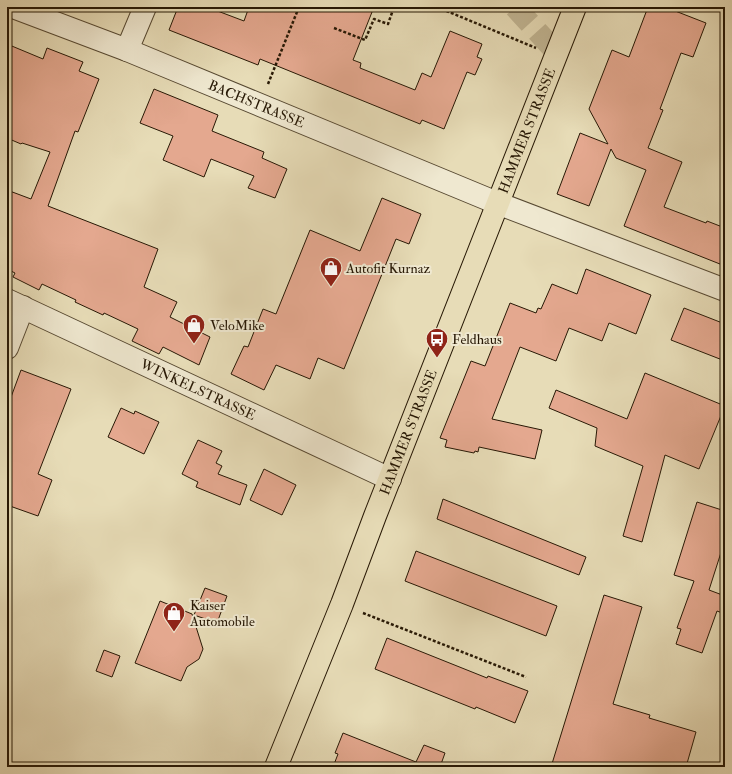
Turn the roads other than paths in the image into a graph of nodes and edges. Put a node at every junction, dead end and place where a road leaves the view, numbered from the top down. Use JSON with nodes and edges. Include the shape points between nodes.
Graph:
{"nodes":[{"id":1,"x":144,"y":7,"type":"edge"},
{"id":2,"x":575,"y":7,"type":"edge"},
{"id":3,"x":20,"y":8,"type":"edge"},
{"id":4,"x":127,"y":50,"type":"junction"},
{"id":5,"x":498,"y":203,"type":"junction"},
{"id":6,"x":725,"y":290,"type":"edge"},
{"id":7,"x":15,"y":303,"type":"edge"},
{"id":8,"x":7,"y":348,"type":"edge"},
{"id":9,"x":390,"y":479,"type":"junction"},
{"id":10,"x":276,"y":767,"type":"edge"}],
"edges":[{"from":1,"to":4,"type":"street"},
{"from":2,"to":5,"type":"main road","name":"HAMMER STRASSE"},
{"from":3,"to":4,"type":"street","name":"BACHSTRASSE"},
{"from":4,"to":5,"type":"street","name":"BACHSTRASSE"},
{"from":5,"to":6,"type":"street","name":"BACHSTRASSE"},
{"from":5,"to":9,"type":"main road","name":"HAMMER STRASSE"},
{"from":7,"to":8,"type":"street"},
{"from":7,"to":9,"type":"street","name":"WINKELSTRASSE"},
{"from":9,"to":10,"type":"main road","name":"HAMMER STRASSE"}]}
